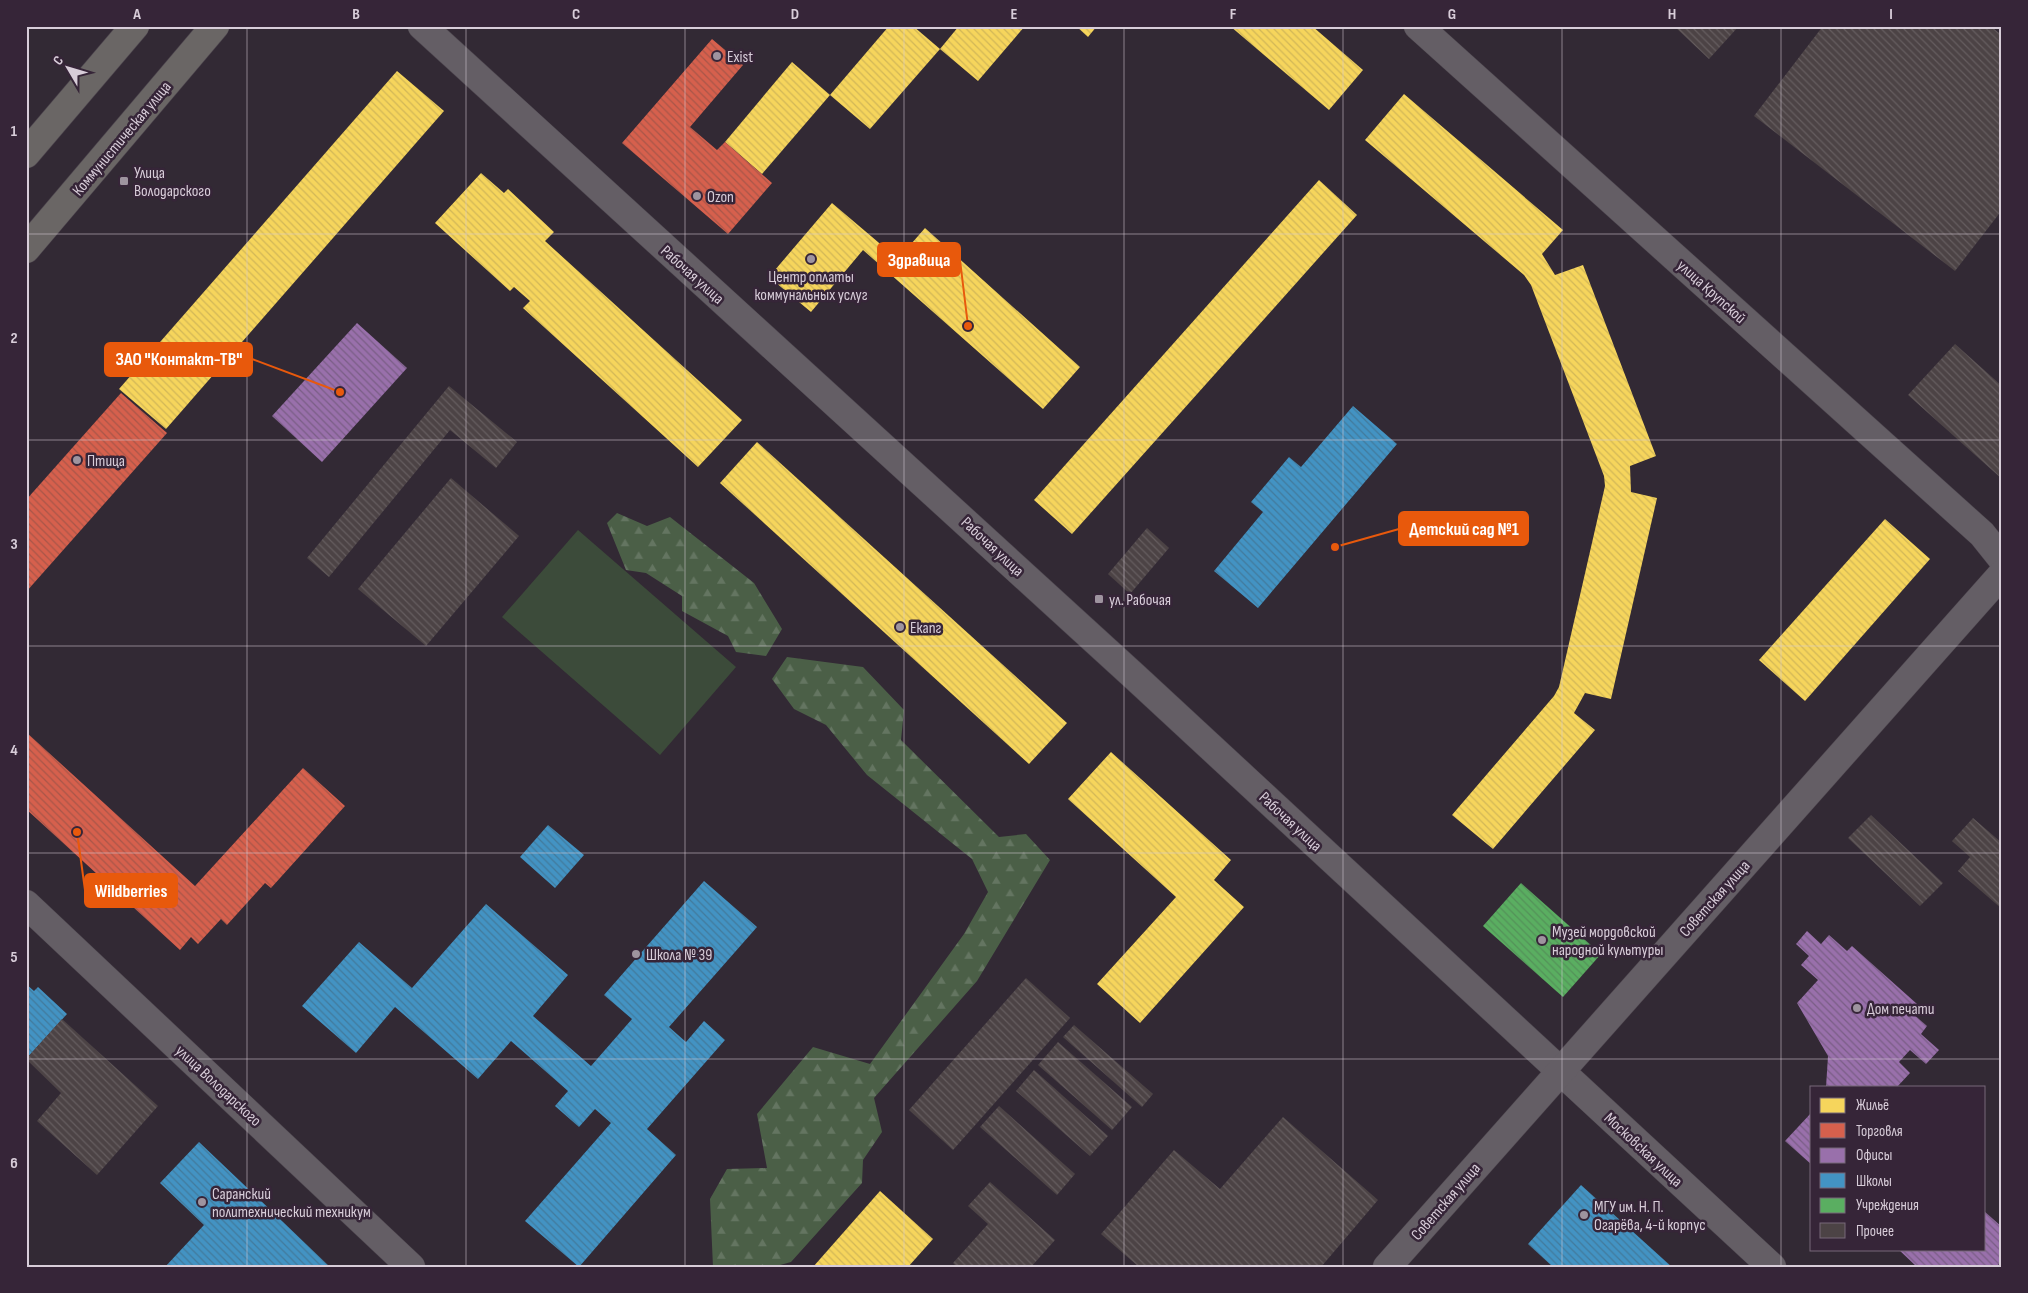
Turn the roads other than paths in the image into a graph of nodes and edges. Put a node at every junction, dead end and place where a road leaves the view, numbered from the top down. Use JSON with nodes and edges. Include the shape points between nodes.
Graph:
{"nodes":[{"id":1,"x":135,"y":26,"type":"edge"},
{"id":2,"x":215,"y":26,"type":"edge"},
{"id":3,"x":422,"y":26,"type":"edge"},
{"id":4,"x":1418,"y":26,"type":"edge"},
{"id":5,"x":26,"y":154,"type":"edge"},
{"id":6,"x":26,"y":249,"type":"edge"},
{"id":7,"x":2002,"y":559,"type":"edge"},
{"id":8,"x":2002,"y":574,"type":"edge"},
{"id":9,"x":26,"y":904,"type":"edge"},
{"id":10,"x":1560,"y":1071,"type":"junction"},
{"id":11,"x":411,"y":1267,"type":"edge"},
{"id":12,"x":1386,"y":1267,"type":"edge"},
{"id":13,"x":1772,"y":1267,"type":"edge"}],
"edges":[{"from":1,"to":5,"type":"main road"},
{"from":2,"to":6,"type":"main road","name":"Коммунистическая улица"},
{"from":3,"to":10,"type":"street","name":"Рабочая улица","via":[[1135,677]]},
{"from":4,"to":7,"type":"street","name":"улица Крупской","via":[[1975,528]]},
{"from":8,"to":10,"type":"street","name":"Советская улица"},
{"from":9,"to":11,"type":"street","name":"улица Володарского"},
{"from":10,"to":12,"type":"street","name":"Советская улица"},
{"from":10,"to":13,"type":"street","name":"Московская улица"}]}
